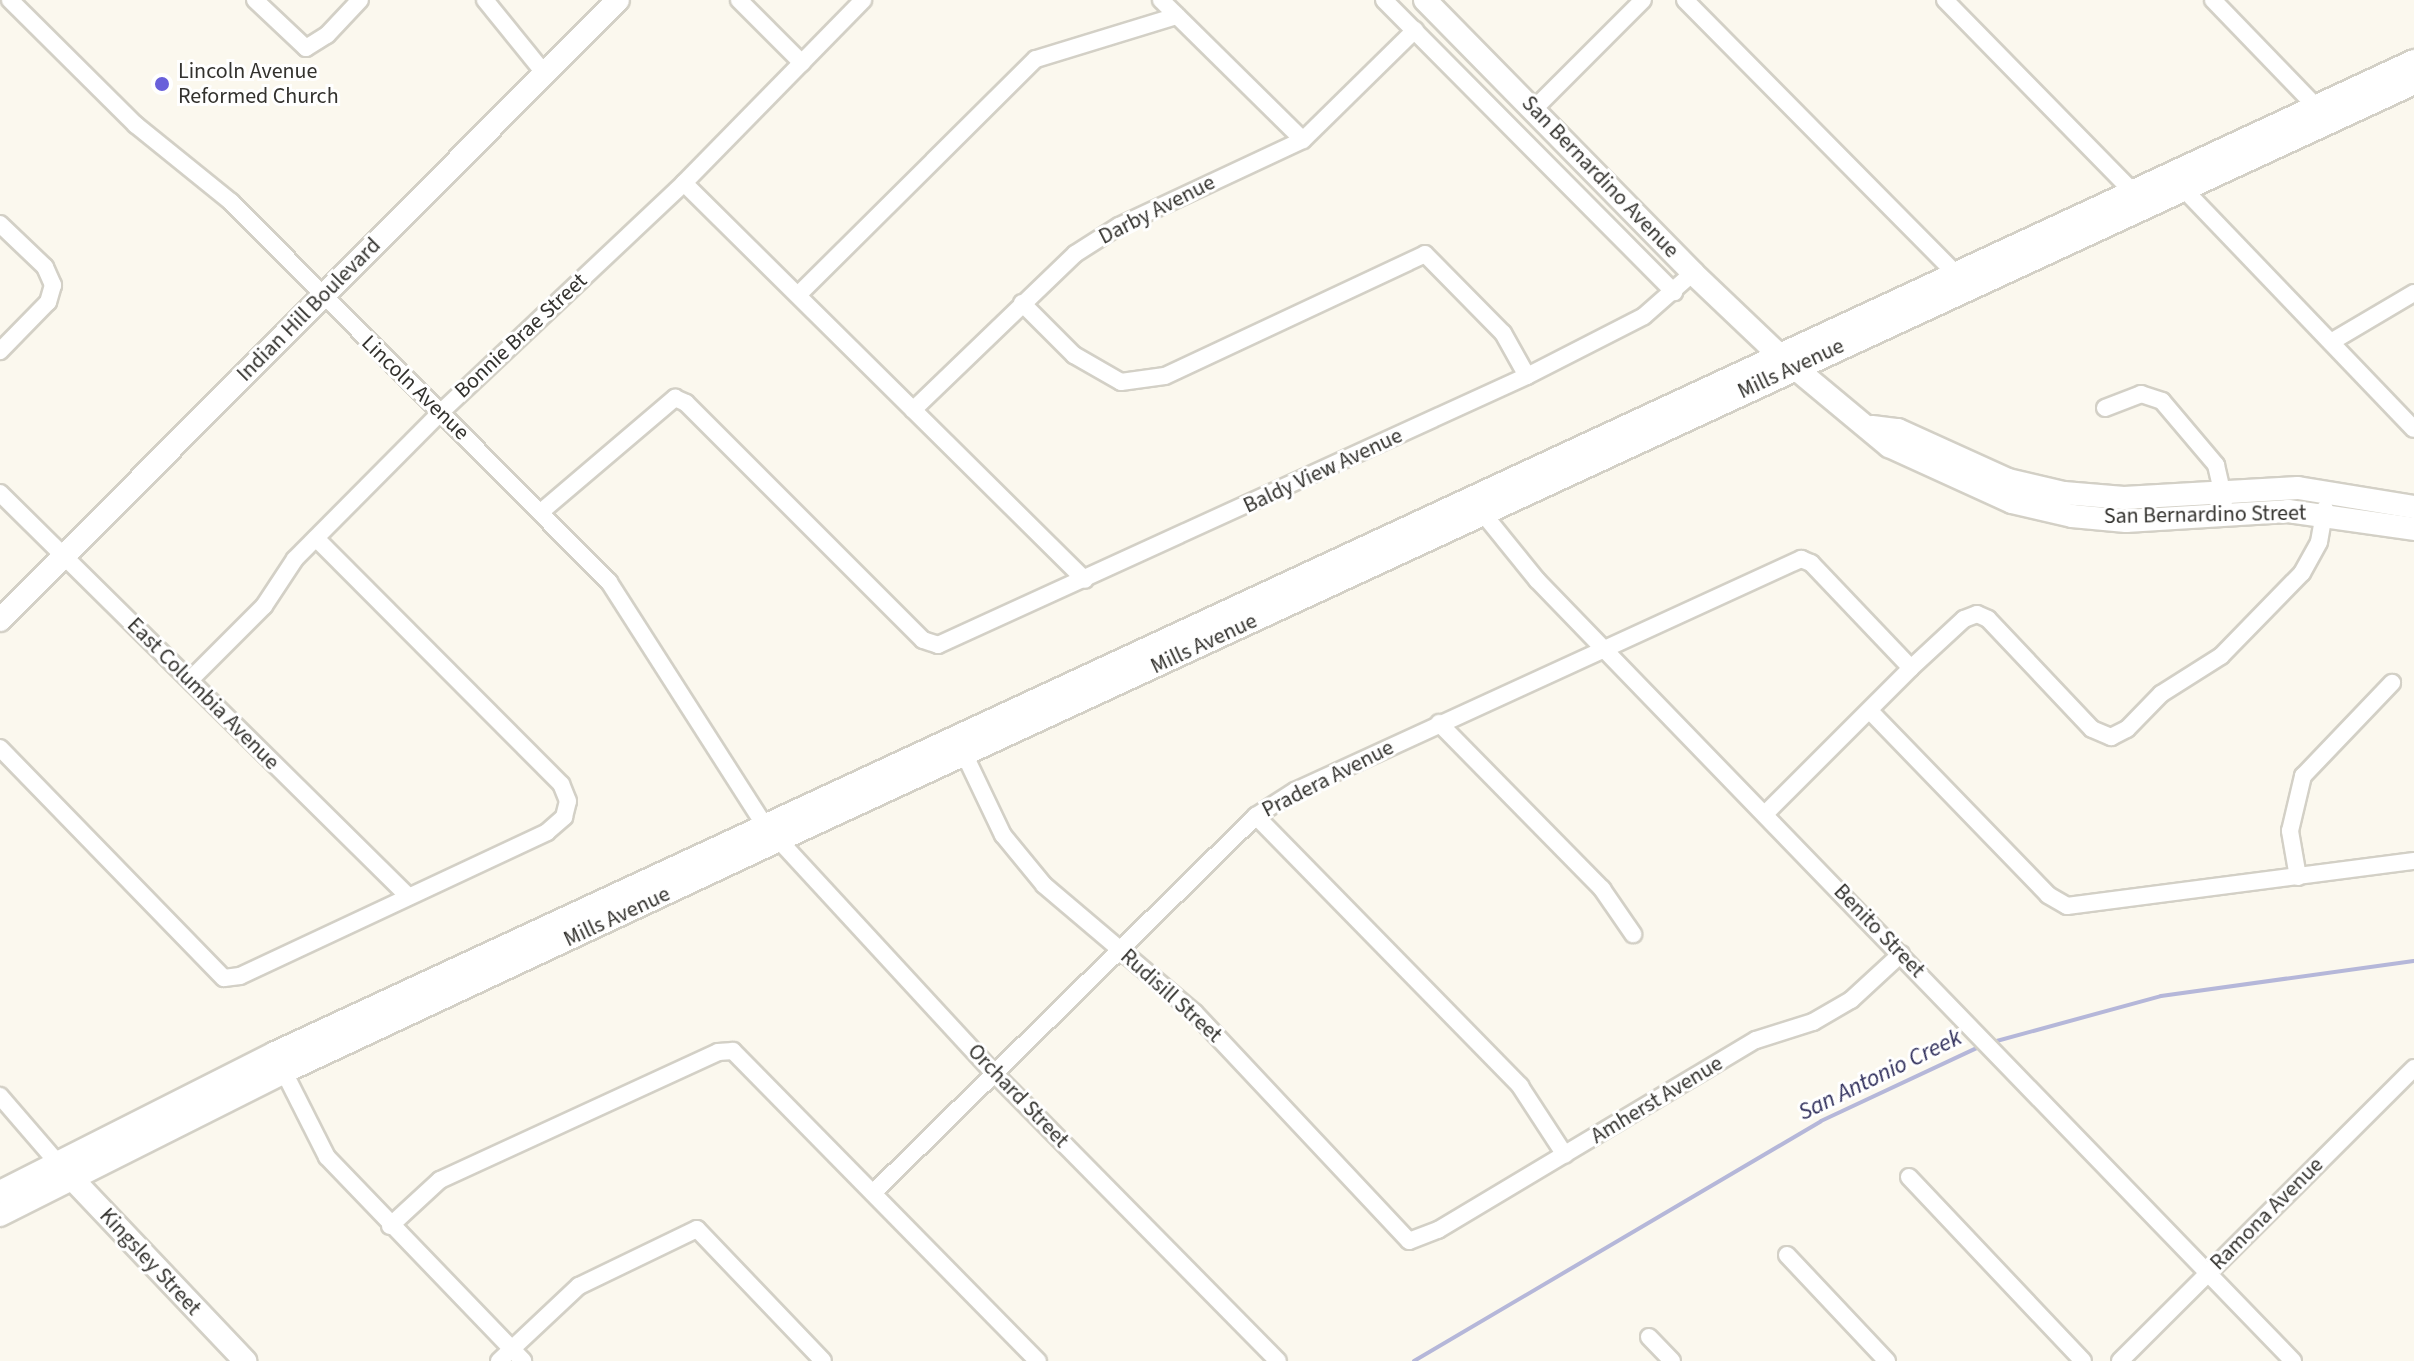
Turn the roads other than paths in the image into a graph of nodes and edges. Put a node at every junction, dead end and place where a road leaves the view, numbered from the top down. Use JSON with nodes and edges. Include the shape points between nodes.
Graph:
{"nodes":[{"id":1,"x":10,"y":0,"type":"edge"},
{"id":2,"x":255,"y":0,"type":"edge"},
{"id":3,"x":360,"y":0,"type":"edge"},
{"id":4,"x":485,"y":0,"type":"edge"},
{"id":5,"x":618,"y":0,"type":"edge"},
{"id":6,"x":739,"y":0,"type":"edge"},
{"id":7,"x":863,"y":0,"type":"edge"},
{"id":8,"x":1161,"y":0,"type":"edge"},
{"id":9,"x":1384,"y":0,"type":"edge"},
{"id":10,"x":1425,"y":0,"type":"edge"},
{"id":11,"x":1643,"y":0,"type":"edge"},
{"id":12,"x":1685,"y":0,"type":"edge"},
{"id":13,"x":1945,"y":0,"type":"edge"},
{"id":14,"x":2213,"y":0,"type":"edge"},
{"id":15,"x":1177,"y":16,"type":"junction"},
{"id":16,"x":1415,"y":30,"type":"junction"},
{"id":17,"x":2414,"y":61,"type":"edge"},
{"id":18,"x":802,"y":63,"type":"junction"},
{"id":19,"x":545,"y":74,"type":"junction"},
{"id":20,"x":2414,"y":83,"type":"edge"},
{"id":21,"x":1534,"y":109,"type":"junction"},
{"id":22,"x":2324,"y":114,"type":"junction"},
{"id":23,"x":1303,"y":140,"type":"junction"},
{"id":24,"x":684,"y":183,"type":"junction"},
{"id":25,"x":2178,"y":183,"type":"junction"},
{"id":26,"x":2141,"y":199,"type":"junction"},
{"id":27,"x":0,"y":224,"type":"edge"},
{"id":28,"x":1693,"y":273,"type":"junction"},
{"id":29,"x":1963,"y":281,"type":"junction"},
{"id":30,"x":1674,"y":292,"type":"junction"},
{"id":31,"x":2414,"y":293,"type":"edge"},
{"id":32,"x":798,"y":295,"type":"junction"},
{"id":33,"x":322,"y":297,"type":"junction"},
{"id":34,"x":1022,"y":303,"type":"junction"},
{"id":35,"x":2331,"y":342,"type":"junction"},
{"id":36,"x":0,"y":351,"type":"edge"},
{"id":37,"x":1776,"y":352,"type":"junction"},
{"id":38,"x":1794,"y":367,"type":"junction"},
{"id":39,"x":1527,"y":376,"type":"junction"},
{"id":40,"x":2105,"y":408,"type":"dead end"},
{"id":41,"x":913,"y":410,"type":"junction"},
{"id":42,"x":440,"y":413,"type":"junction"},
{"id":43,"x":2414,"y":429,"type":"edge"},
{"id":44,"x":0,"y":493,"type":"edge"},
{"id":45,"x":2325,"y":502,"type":"junction"},
{"id":46,"x":2224,"y":504,"type":"junction"},
{"id":47,"x":1477,"y":505,"type":"junction"},
{"id":48,"x":2414,"y":507,"type":"edge"},
{"id":49,"x":542,"y":511,"type":"junction"},
{"id":50,"x":2414,"y":529,"type":"edge"},
{"id":51,"x":316,"y":538,"type":"junction"},
{"id":52,"x":63,"y":557,"type":"junction"},
{"id":53,"x":1085,"y":580,"type":"junction"},
{"id":54,"x":0,"y":620,"type":"edge"},
{"id":55,"x":1604,"y":647,"type":"junction"},
{"id":56,"x":1911,"y":668,"type":"junction"},
{"id":57,"x":190,"y":680,"type":"junction"},
{"id":58,"x":2392,"y":683,"type":"dead end"},
{"id":59,"x":1870,"y":711,"type":"junction"},
{"id":60,"x":1439,"y":723,"type":"junction"},
{"id":61,"x":960,"y":746,"type":"junction"},
{"id":62,"x":0,"y":748,"type":"edge"},
{"id":63,"x":1765,"y":814,"type":"junction"},
{"id":64,"x":1256,"y":816,"type":"junction"},
{"id":65,"x":772,"y":832,"type":"junction"},
{"id":66,"x":2414,"y":861,"type":"edge"},
{"id":67,"x":2298,"y":877,"type":"junction"},
{"id":68,"x":406,"y":894,"type":"junction"},
{"id":69,"x":1633,"y":934,"type":"dead end"},
{"id":70,"x":1120,"y":950,"type":"junction"},
{"id":71,"x":1901,"y":954,"type":"junction"},
{"id":72,"x":279,"y":1063,"type":"junction"},
{"id":73,"x":2414,"y":1068,"type":"edge"},
{"id":74,"x":994,"y":1073,"type":"junction"},
{"id":75,"x":0,"y":1096,"type":"edge"},
{"id":76,"x":1565,"y":1155,"type":"junction"},
{"id":77,"x":64,"y":1170,"type":"junction"},
{"id":78,"x":1909,"y":1177,"type":"dead end"},
{"id":79,"x":0,"y":1192,"type":"edge"},
{"id":80,"x":874,"y":1192,"type":"junction"},
{"id":81,"x":0,"y":1215,"type":"edge"},
{"id":82,"x":390,"y":1226,"type":"junction"},
{"id":83,"x":1409,"y":1241,"type":"joint"},
{"id":84,"x":1787,"y":1255,"type":"dead end"},
{"id":85,"x":2207,"y":1274,"type":"junction"},
{"id":86,"x":1649,"y":1337,"type":"dead end"},
{"id":87,"x":511,"y":1357,"type":"edge"},
{"id":88,"x":245,"y":1361,"type":"edge"},
{"id":89,"x":823,"y":1361,"type":"edge"},
{"id":90,"x":1038,"y":1361,"type":"edge"},
{"id":91,"x":1278,"y":1361,"type":"edge"},
{"id":92,"x":1672,"y":1361,"type":"edge"},
{"id":93,"x":1887,"y":1361,"type":"edge"},
{"id":94,"x":2083,"y":1361,"type":"edge"},
{"id":95,"x":2120,"y":1361,"type":"edge"},
{"id":96,"x":2293,"y":1361,"type":"edge"}],
"edges":[{"from":1,"to":33,"type":"street","name":"Lincoln Avenue","via":[[136,125],[231,202]]},
{"from":2,"to":3,"type":"street","via":[[306,48],[327,35]]},
{"from":4,"to":19,"type":"street"},
{"from":5,"to":19,"type":"main road","name":"Indian Hill Boulevard"},
{"from":6,"to":18,"type":"street"},
{"from":7,"to":18,"type":"street","name":"Bonnie Brae Street"},
{"from":8,"to":15,"type":"street"},
{"from":9,"to":16,"type":"street"},
{"from":10,"to":21,"type":"main road","name":"San Bernardino Avenue"},
{"from":11,"to":21,"type":"street"},
{"from":12,"to":29,"type":"street"},
{"from":13,"to":26,"type":"street"},
{"from":14,"to":22,"type":"street"},
{"from":15,"to":23,"type":"street"},
{"from":15,"to":32,"type":"street","via":[[1036,59]]},
{"from":16,"to":23,"type":"street","name":"Darby Avenue"},
{"from":16,"to":30,"type":"street"},
{"from":17,"to":22,"type":"main road","name":"Mills Avenue"},
{"from":18,"to":24,"type":"street","name":"Bonnie Brae Street"},
{"from":19,"to":33,"type":"main road","name":"Indian Hill Boulevard"},
{"from":20,"to":22,"type":"main road","name":"Mills Avenue"},
{"from":21,"to":28,"type":"main road","name":"San Bernardino Avenue"},
{"from":22,"to":25,"type":"main road","name":"Mills Avenue"},
{"from":23,"to":34,"type":"street","name":"Darby Avenue","via":[[1119,226],[1075,254]]},
{"from":24,"to":32,"type":"street"},
{"from":24,"to":42,"type":"street","name":"Bonnie Brae Street"},
{"from":25,"to":26,"type":"main road","name":"Mills Avenue"},
{"from":25,"to":35,"type":"street"},
{"from":26,"to":29,"type":"main road","name":"Mills Avenue"},
{"from":27,"to":36,"type":"street","via":[[45,267],[53,285],[48,302]]},
{"from":28,"to":30,"type":"street","name":"Baldy View Avenue"},
{"from":28,"to":37,"type":"main road","name":"San Bernardino Avenue"},
{"from":29,"to":37,"type":"main road","name":"Mills Avenue"},
{"from":29,"to":38,"type":"main road","name":"Mills Avenue"},
{"from":30,"to":39,"type":"street","name":"Baldy View Avenue","via":[[1644,316]]},
{"from":31,"to":35,"type":"street"},
{"from":32,"to":41,"type":"street"},
{"from":33,"to":42,"type":"street","name":"Lincoln Avenue"},
{"from":33,"to":52,"type":"main road","name":"Indian Hill Boulevard"},
{"from":34,"to":39,"type":"street","via":[[1074,355],[1121,382],[1165,376],[1425,254],[1503,333]]},
{"from":34,"to":41,"type":"street","name":"Darby Avenue"},
{"from":35,"to":43,"type":"street"},
{"from":37,"to":38,"type":"main road","name":"San Bernardino Street"},
{"from":37,"to":47,"type":"main road","name":"Mills Avenue"},
{"from":38,"to":46,"type":"main road","name":"San Bernardino Street","via":[[1872,427],[1898,430],[2008,480],[2064,493]]},
{"from":38,"to":47,"type":"main road","name":"Mills Avenue"},
{"from":39,"to":53,"type":"street","name":"Baldy View Avenue"},
{"from":40,"to":46,"type":"street","via":[[2141,394],[2162,401],[2216,465]]},
{"from":41,"to":53,"type":"street"},
{"from":42,"to":49,"type":"street","name":"Lincoln Avenue"},
{"from":42,"to":51,"type":"street","name":"Bonnie Brae Street"},
{"from":44,"to":52,"type":"street","name":"East Columbia Avenue"},
{"from":45,"to":46,"type":"main road","name":"San Bernardino Street"},
{"from":45,"to":48,"type":"main road","name":"San Bernardino Street"},
{"from":45,"to":50,"type":"main road","name":"San Bernardino Street"},
{"from":45,"to":56,"type":"street","via":[[2319,542],[2302,573],[2221,656],[2161,694],[2127,729],[2111,737],[2092,729],[1988,619],[1977,614],[1964,619]]},
{"from":47,"to":55,"type":"street","name":"Benito Street","via":[[1537,580]]},
{"from":47,"to":61,"type":"main road","name":"Mills Avenue"},
{"from":49,"to":53,"type":"street","name":"Baldy View Avenue","via":[[675,398],[686,403],[923,640],[938,645]]},
{"from":49,"to":65,"type":"street","name":"Lincoln Avenue","via":[[634,616]]},
{"from":51,"to":57,"type":"street","name":"Bonnie Brae Street","via":[[264,606]]},
{"from":51,"to":68,"type":"street","via":[[561,784],[568,801],[564,817],[547,832]]},
{"from":52,"to":54,"type":"main road","name":"Indian Hill Boulevard"},
{"from":52,"to":57,"type":"street","name":"East Columbia Avenue"},
{"from":55,"to":56,"type":"street","name":"Pradera Avenue","via":[[1801,559],[1811,563]]},
{"from":55,"to":60,"type":"street","name":"Pradera Avenue"},
{"from":55,"to":63,"type":"street","name":"Benito Street"},
{"from":56,"to":59,"type":"street"},
{"from":57,"to":68,"type":"street","name":"East Columbia Avenue"},
{"from":58,"to":67,"type":"street","via":[[2303,776],[2290,831]]},
{"from":59,"to":63,"type":"street"},
{"from":59,"to":67,"type":"street","via":[[2048,895],[2067,906]]},
{"from":60,"to":64,"type":"street","name":"Pradera Avenue","via":[[1295,791]]},
{"from":60,"to":69,"type":"street","via":[[1602,889]]},
{"from":61,"to":65,"type":"main road","name":"Mills Avenue"},
{"from":61,"to":70,"type":"street","name":"Rudisill Street","via":[[993,819],[1015,852]]},
{"from":62,"to":68,"type":"street","via":[[224,978],[240,976]]},
{"from":63,"to":71,"type":"street","name":"Benito Street"},
{"from":64,"to":70,"type":"street","name":"Pradera Avenue"},
{"from":64,"to":76,"type":"street","via":[[1520,1086]]},
{"from":65,"to":72,"type":"main road","name":"Mills Avenue"},
{"from":65,"to":74,"type":"street","name":"Orchard Street"},
{"from":66,"to":67,"type":"street"},
{"from":70,"to":74,"type":"street","name":"Pradera Avenue"},
{"from":70,"to":83,"type":"street","name":"Rudisill Street","via":[[1194,1012]]},
{"from":71,"to":76,"type":"street","name":"Amherst Avenue","via":[[1851,1000],[1813,1022],[1756,1040]]},
{"from":71,"to":85,"type":"street","name":"Benito Street"},
{"from":72,"to":77,"type":"main road","name":"Mills Avenue"},
{"from":72,"to":82,"type":"street","via":[[327,1157]]},
{"from":73,"to":85,"type":"street","name":"Ramona Avenue"},
{"from":74,"to":80,"type":"street","name":"Pradera Avenue"},
{"from":74,"to":91,"type":"street","name":"Orchard Street"},
{"from":75,"to":77,"type":"street"},
{"from":76,"to":83,"type":"street","name":"Amherst Avenue","via":[[1420,1240]]},
{"from":77,"to":79,"type":"main road","name":"Mills Avenue"},
{"from":77,"to":81,"type":"main road","name":"Mills Avenue"},
{"from":77,"to":88,"type":"main road","name":"Kingsley Street"},
{"from":78,"to":94,"type":"street"},
{"from":80,"to":82,"type":"street","via":[[733,1051],[718,1052],[440,1180]]},
{"from":80,"to":90,"type":"street"},
{"from":82,"to":87,"type":"street"},
{"from":84,"to":93,"type":"street"},
{"from":85,"to":95,"type":"street","name":"Ramona Avenue"},
{"from":85,"to":96,"type":"street","name":"Benito Street"},
{"from":86,"to":92,"type":"street"},
{"from":87,"to":89,"type":"street","via":[[579,1286],[697,1229]]}]}
